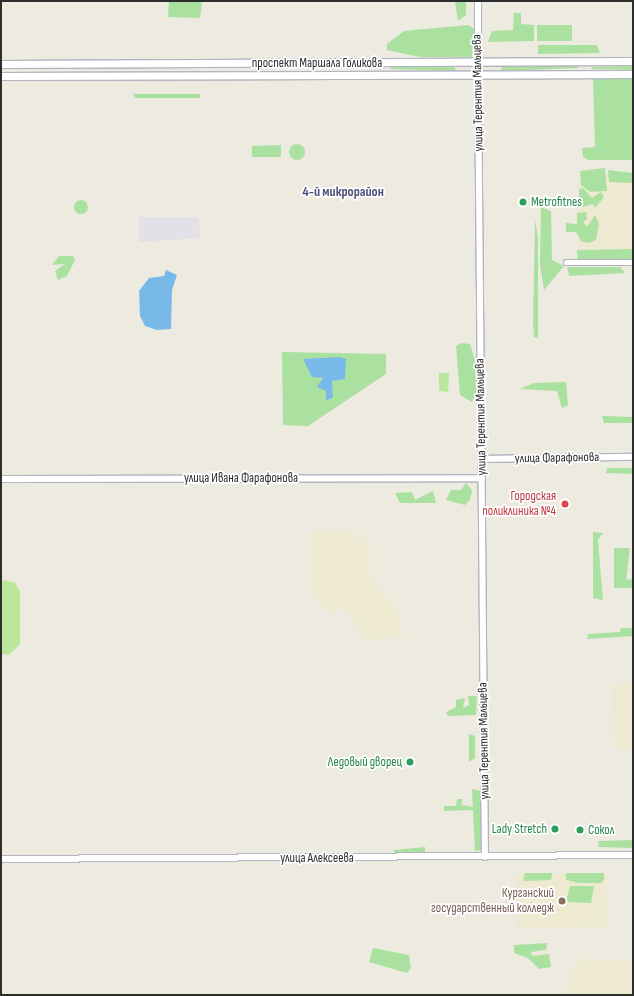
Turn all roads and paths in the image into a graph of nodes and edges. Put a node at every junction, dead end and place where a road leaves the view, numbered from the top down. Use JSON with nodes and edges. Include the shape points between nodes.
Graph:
{"nodes":[{"id":1,"x":478,"y":1,"type":"edge"},
{"id":2,"x":585,"y":61,"type":"junction"},
{"id":3,"x":633,"y":61,"type":"edge"},
{"id":4,"x":383,"y":62,"type":"junction"},
{"id":5,"x":478,"y":62,"type":"junction"},
{"id":6,"x":308,"y":63,"type":"junction"},
{"id":7,"x":1,"y":64,"type":"edge"},
{"id":8,"x":478,"y":74,"type":"junction"},
{"id":9,"x":585,"y":74,"type":"junction"},
{"id":10,"x":633,"y":74,"type":"edge"},
{"id":11,"x":309,"y":75,"type":"junction"},
{"id":12,"x":384,"y":75,"type":"junction"},
{"id":13,"x":1,"y":76,"type":"edge"},
{"id":14,"x":566,"y":262,"type":"dead end"},
{"id":15,"x":633,"y":262,"type":"edge"},
{"id":16,"x":633,"y":457,"type":"edge"},
{"id":17,"x":482,"y":459,"type":"junction"},
{"id":18,"x":482,"y":478,"type":"junction"},
{"id":19,"x":1,"y":479,"type":"edge"},
{"id":20,"x":633,"y":856,"type":"edge"},
{"id":21,"x":486,"y":857,"type":"junction"},
{"id":22,"x":1,"y":859,"type":"edge"}],
"edges":[{"from":1,"to":5,"type":"street","name":"улица Терентия Мальцева"},
{"from":2,"to":3,"type":"main road","name":"проспект Маршала Голикова"},
{"from":2,"to":5,"type":"main road","name":"проспект Маршала Голикова"},
{"from":2,"to":9,"type":"main road"},
{"from":4,"to":5,"type":"main road","name":"проспект Маршала Голикова"},
{"from":4,"to":6,"type":"main road","name":"проспект Маршала Голикова"},
{"from":4,"to":12,"type":"main road"},
{"from":5,"to":8,"type":"main road","name":"улица Терентия Мальцева"},
{"from":6,"to":7,"type":"main road","name":"проспект Маршала Голикова"},
{"from":6,"to":11,"type":"main road"},
{"from":8,"to":9,"type":"main road","name":"проспект Маршала Голикова"},
{"from":8,"to":12,"type":"main road","name":"проспект Маршала Голикова"},
{"from":8,"to":17,"type":"street","name":"улица Терентия Мальцева"},
{"from":9,"to":10,"type":"main road","name":"проспект Маршала Голикова"},
{"from":11,"to":12,"type":"main road","name":"проспект Маршала Голикова"},
{"from":11,"to":13,"type":"main road","name":"проспект Маршала Голикова"},
{"from":14,"to":15,"type":"street"},
{"from":16,"to":17,"type":"street","name":"улица Фарафонова"},
{"from":17,"to":18,"type":"street","name":"улица Терентия Мальцева"},
{"from":18,"to":19,"type":"street","name":"улица Ивана Фарафонова"},
{"from":18,"to":21,"type":"street","name":"улица Терентия Мальцева"},
{"from":20,"to":21,"type":"street","name":"улица Алексеева"},
{"from":21,"to":22,"type":"street","name":"улица Алексеева"}]}
